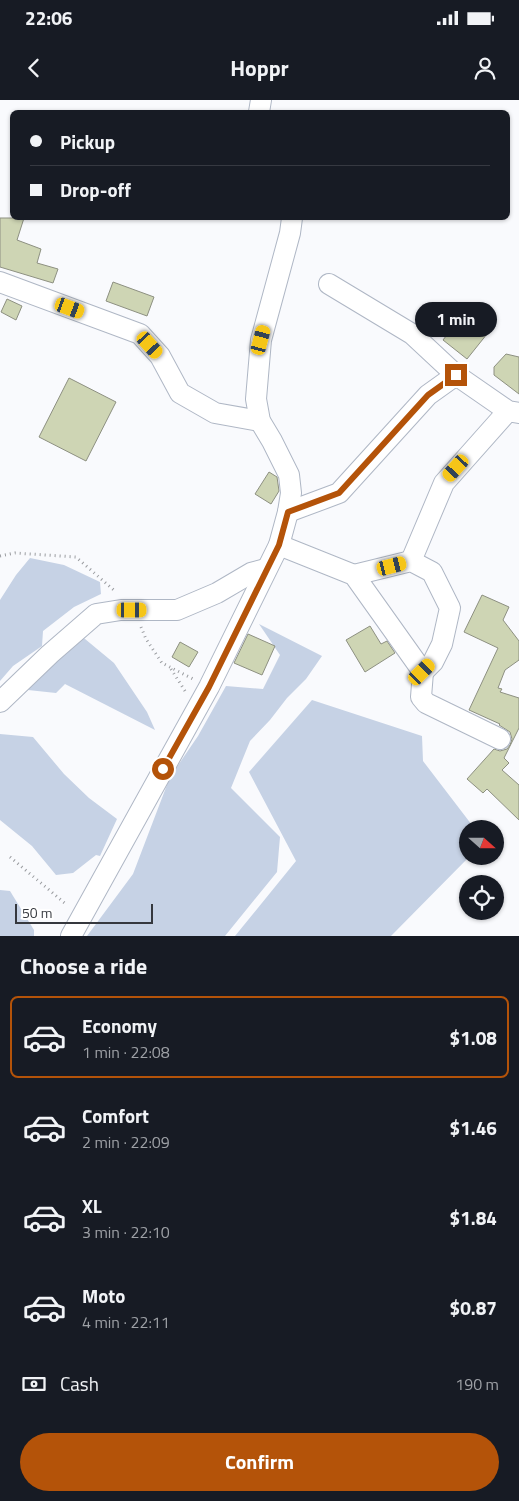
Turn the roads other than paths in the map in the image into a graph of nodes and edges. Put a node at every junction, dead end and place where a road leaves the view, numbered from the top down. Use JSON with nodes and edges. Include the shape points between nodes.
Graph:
{"nodes":[{"id":1,"x":292,"y":220,"type":"edge"},
{"id":2,"x":0,"y":282,"type":"edge"},
{"id":3,"x":329,"y":284,"type":"dead end"},
{"id":4,"x":456,"y":375,"type":"junction"},
{"id":5,"x":513,"y":412,"type":"edge"},
{"id":6,"x":260,"y":421,"type":"junction"},
{"id":7,"x":288,"y":512,"type":"junction"},
{"id":8,"x":279,"y":545,"type":"junction"},
{"id":9,"x":411,"y":561,"type":"junction"},
{"id":10,"x":266,"y":569,"type":"junction"},
{"id":11,"x":354,"y":575,"type":"junction"},
{"id":12,"x":422,"y":672,"type":"junction"},
{"id":13,"x":0,"y":702,"type":"edge"},
{"id":14,"x":500,"y":739,"type":"dead end"},
{"id":15,"x":72,"y":936,"type":"edge"}],
"edges":[{"from":1,"to":6,"type":"street","via":[[261,340],[256,399]]},
{"from":2,"to":6,"type":"street","via":[[140,334],[160,356],[180,394],[215,414]]},
{"from":3,"to":4,"type":"street","via":[[412,334]]},
{"from":4,"to":5,"type":"street"},
{"from":4,"to":7,"type":"street","via":[[428,395],[339,493]]},
{"from":5,"to":9,"type":"street","via":[[444,483]]},
{"from":6,"to":7,"type":"street","via":[[289,476]]},
{"from":7,"to":8,"type":"street"},
{"from":8,"to":10,"type":"street"},
{"from":8,"to":11,"type":"street"},
{"from":9,"to":11,"type":"street"},
{"from":9,"to":12,"type":"street","via":[[432,572],[450,608],[442,644],[433,662]]},
{"from":10,"to":13,"type":"street","via":[[251,573],[218,593],[177,610],[121,610],[96,614]]},
{"from":10,"to":15,"type":"street","via":[[209,687]]},
{"from":11,"to":12,"type":"street"},
{"from":12,"to":14,"type":"street","via":[[421,697],[426,703]]}]}
